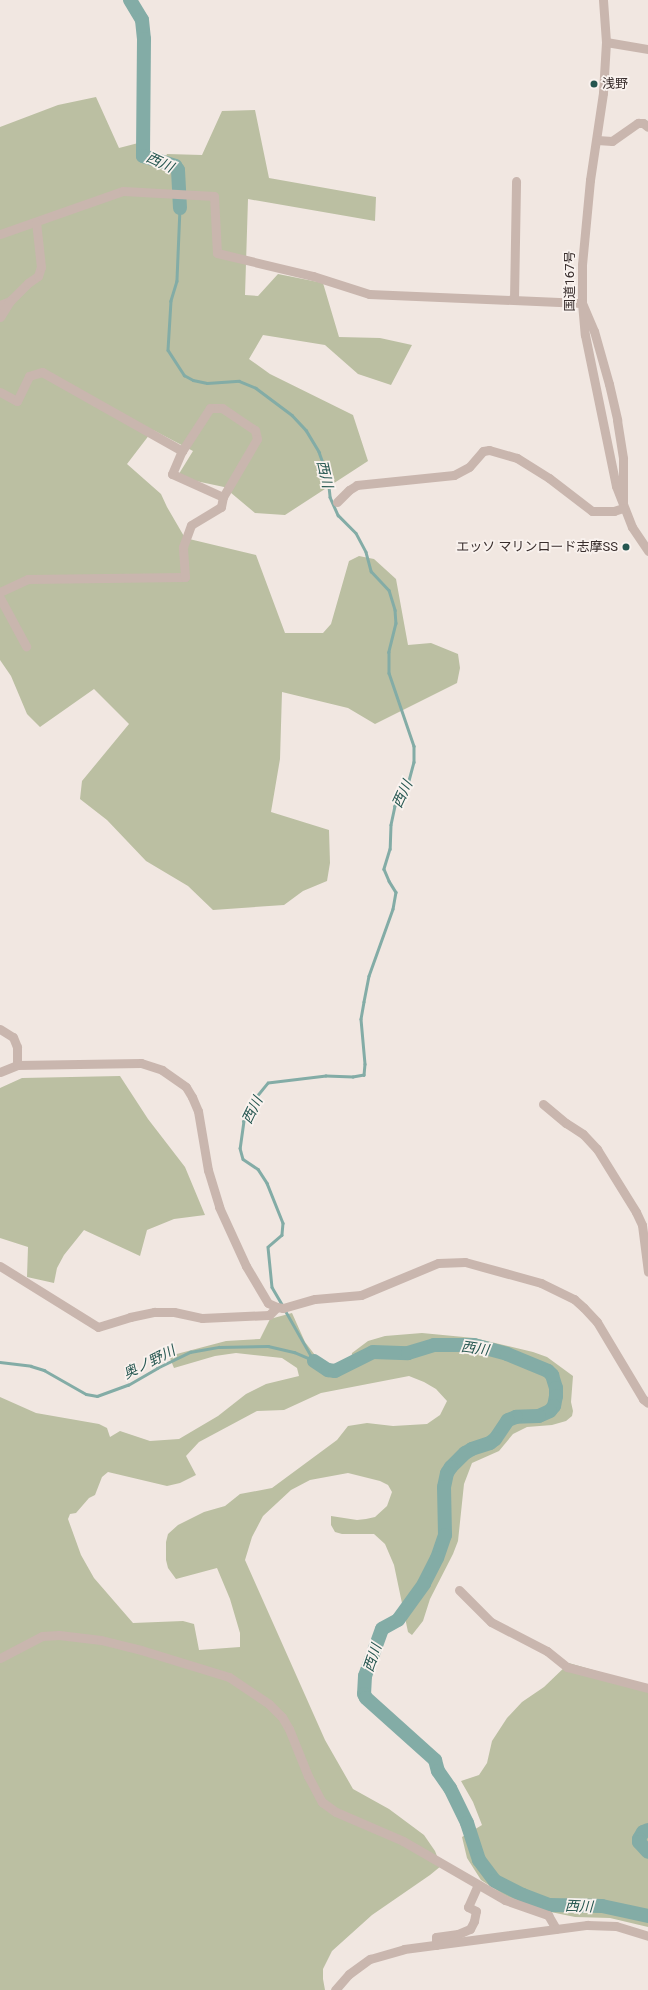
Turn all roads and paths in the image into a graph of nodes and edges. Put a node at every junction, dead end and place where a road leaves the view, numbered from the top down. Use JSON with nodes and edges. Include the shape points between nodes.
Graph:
{"nodes":[{"id":1,"x":603,"y":0,"type":"edge"},
{"id":2,"x":606,"y":42,"type":"junction"},
{"id":3,"x":648,"y":49,"type":"edge"},
{"id":4,"x":648,"y":127,"type":"edge"},
{"id":5,"x":597,"y":140,"type":"junction"},
{"id":6,"x":516,"y":181,"type":"dead end"},
{"id":7,"x":36,"y":222,"type":"junction"},
{"id":8,"x":0,"y":234,"type":"edge"},
{"id":9,"x":514,"y":299,"type":"junction"},
{"id":10,"x":10,"y":301,"type":"junction"},
{"id":11,"x":582,"y":303,"type":"junction"},
{"id":12,"x":0,"y":305,"type":"edge"},
{"id":13,"x":0,"y":317,"type":"edge"},
{"id":14,"x":0,"y":392,"type":"edge"},
{"id":15,"x":182,"y":451,"type":"junction"},
{"id":16,"x":223,"y":497,"type":"junction"},
{"id":17,"x":337,"y":502,"type":"dead end"},
{"id":18,"x":623,"y":508,"type":"junction"},
{"id":19,"x":648,"y":552,"type":"edge"},
{"id":20,"x":0,"y":592,"type":"edge"},
{"id":21,"x":0,"y":598,"type":"edge"},
{"id":22,"x":26,"y":646,"type":"dead end"},
{"id":23,"x":0,"y":1029,"type":"edge"},
{"id":24,"x":17,"y":1065,"type":"junction"},
{"id":25,"x":0,"y":1072,"type":"edge"},
{"id":26,"x":543,"y":1104,"type":"dead end"},
{"id":27,"x":0,"y":1266,"type":"edge"},
{"id":28,"x":648,"y":1272,"type":"edge"},
{"id":29,"x":277,"y":1307,"type":"junction"},
{"id":30,"x":648,"y":1403,"type":"edge"},
{"id":31,"x":459,"y":1590,"type":"dead end"},
{"id":32,"x":0,"y":1658,"type":"edge"},
{"id":33,"x":648,"y":1688,"type":"edge"},
{"id":34,"x":478,"y":1885,"type":"junction"},
{"id":35,"x":556,"y":1929,"type":"junction"},
{"id":36,"x":648,"y":1936,"type":"edge"},
{"id":37,"x":436,"y":1945,"type":"junction"},
{"id":38,"x":334,"y":1990,"type":"edge"}],
"edges":[{"from":1,"to":2,"type":"street","name":"国道167号"},
{"from":2,"to":3,"type":"street"},
{"from":2,"to":5,"type":"street","name":"国道167号"},
{"from":4,"to":5,"type":"street","via":[[638,123],[612,141]]},
{"from":5,"to":11,"type":"street","name":"国道167号","via":[[582,258]]},
{"from":6,"to":9,"type":"street"},
{"from":7,"to":8,"type":"street"},
{"from":7,"to":9,"type":"street","via":[[123,191],[214,196],[217,253],[313,276],[369,294]]},
{"from":7,"to":10,"type":"street","via":[[41,267],[38,276]]},
{"from":9,"to":11,"type":"street"},
{"from":10,"to":12,"type":"street"},
{"from":10,"to":13,"type":"street"},
{"from":11,"to":18,"type":"street","name":"国道167号","via":[[586,343],[616,486]]},
{"from":11,"to":18,"type":"street","via":[[594,331],[617,420],[623,459]]},
{"from":14,"to":15,"type":"street","via":[[17,401],[29,376],[42,372]]},
{"from":15,"to":16,"type":"street","via":[[172,474]]},
{"from":15,"to":16,"type":"street","via":[[210,408],[222,408],[255,430],[257,439]]},
{"from":16,"to":20,"type":"street","via":[[221,507],[191,525],[183,547],[185,577],[28,579]]},
{"from":17,"to":18,"type":"street","via":[[357,485],[454,475],[469,467],[483,451],[489,450],[517,458],[549,478],[592,511],[614,511]]},
{"from":18,"to":19,"type":"street","name":"国道167号"},
{"from":21,"to":22,"type":"street"},
{"from":23,"to":24,"type":"street","via":[[13,1037],[17,1047]]},
{"from":24,"to":25,"type":"street"},
{"from":24,"to":29,"type":"street","via":[[141,1063],[162,1070],[186,1087],[198,1111],[208,1170],[233,1241],[268,1303]]},
{"from":26,"to":28,"type":"street","via":[[583,1134],[598,1149],[642,1225]]},
{"from":27,"to":29,"type":"street","via":[[98,1327],[154,1312],[174,1312],[202,1318],[269,1315]]},
{"from":29,"to":30,"type":"street","via":[[283,1308],[315,1299],[368,1294],[438,1263],[465,1262],[541,1283],[574,1299],[597,1322],[643,1399]]},
{"from":31,"to":33,"type":"street","via":[[490,1622],[547,1651],[567,1667]]},
{"from":32,"to":34,"type":"street","via":[[42,1636],[60,1635],[101,1640],[228,1677],[269,1704],[282,1718],[322,1802],[336,1812],[403,1841]]},
{"from":34,"to":35,"type":"street","via":[[505,1900],[548,1916]]},
{"from":34,"to":37,"type":"street","via":[[468,1907],[476,1911],[470,1929],[458,1934],[436,1937]]},
{"from":35,"to":36,"type":"street","via":[[587,1925],[616,1926]]},
{"from":35,"to":37,"type":"street"},
{"from":37,"to":38,"type":"street","via":[[404,1949],[370,1959],[349,1974]]}]}
